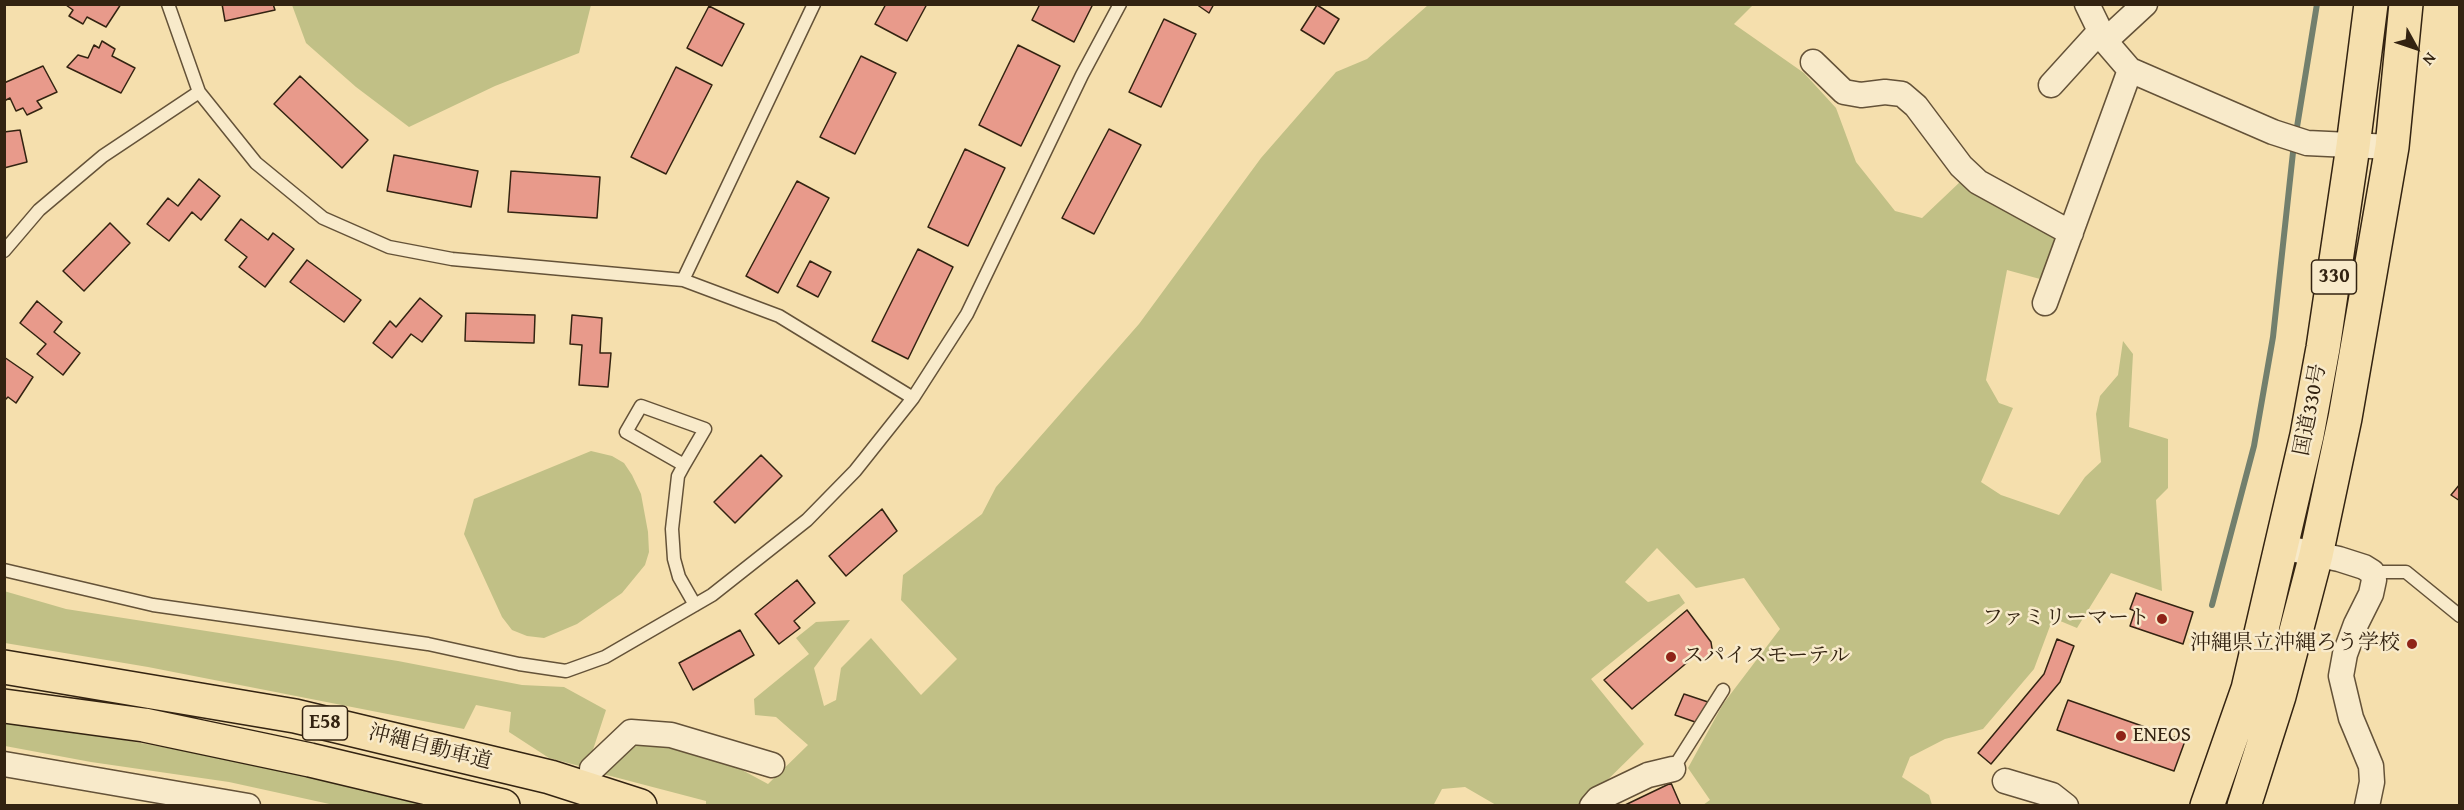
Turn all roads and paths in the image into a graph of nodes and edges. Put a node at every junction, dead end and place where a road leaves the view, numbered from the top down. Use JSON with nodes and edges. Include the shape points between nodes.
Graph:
{"nodes":[{"id":1,"x":168,"y":4,"type":"edge"},
{"id":2,"x":814,"y":4,"type":"edge"},
{"id":3,"x":1120,"y":4,"type":"edge"},
{"id":4,"x":2087,"y":4,"type":"edge"},
{"id":5,"x":2145,"y":4,"type":"edge"},
{"id":6,"x":2372,"y":4,"type":"edge"},
{"id":7,"x":2406,"y":4,"type":"edge"},
{"id":8,"x":2102,"y":36,"type":"junction"},
{"id":9,"x":1812,"y":62,"type":"dead end"},
{"id":10,"x":2130,"y":70,"type":"junction"},
{"id":11,"x":2050,"y":85,"type":"dead end"},
{"id":12,"x":199,"y":92,"type":"junction"},
{"id":13,"x":2353,"y":146,"type":"junction"},
{"id":14,"x":2392,"y":147,"type":"junction"},
{"id":15,"x":2070,"y":233,"type":"junction"},
{"id":16,"x":4,"y":251,"type":"edge"},
{"id":17,"x":682,"y":280,"type":"junction"},
{"id":18,"x":2045,"y":303,"type":"dead end"},
{"id":19,"x":913,"y":398,"type":"junction"},
{"id":20,"x":684,"y":465,"type":"junction"},
{"id":21,"x":2282,"y":547,"type":"junction"},
{"id":22,"x":2316,"y":555,"type":"junction"},
{"id":23,"x":4,"y":570,"type":"edge"},
{"id":24,"x":2372,"y":572,"type":"junction"},
{"id":25,"x":695,"y":605,"type":"junction"},
{"id":26,"x":2460,"y":616,"type":"edge"},
{"id":27,"x":4,"y":667,"type":"edge"},
{"id":28,"x":1723,"y":690,"type":"dead end"},
{"id":29,"x":4,"y":706,"type":"edge"},
{"id":30,"x":4,"y":764,"type":"edge"},
{"id":31,"x":772,"y":765,"type":"dead end"},
{"id":32,"x":592,"y":769,"type":"dead end"},
{"id":33,"x":1673,"y":769,"type":"joint"},
{"id":34,"x":2004,"y":782,"type":"dead end"},
{"id":35,"x":223,"y":803,"type":"edge"},
{"id":36,"x":248,"y":806,"type":"edge"},
{"id":37,"x":502,"y":806,"type":"edge"},
{"id":38,"x":640,"y":806,"type":"edge"},
{"id":39,"x":1592,"y":806,"type":"edge"},
{"id":40,"x":2066,"y":806,"type":"edge"},
{"id":41,"x":2207,"y":806,"type":"edge"},
{"id":42,"x":2244,"y":806,"type":"edge"},
{"id":43,"x":2367,"y":806,"type":"edge"}],
"edges":[{"from":1,"to":12,"type":"lane"},
{"from":2,"to":17,"type":"lane"},
{"from":3,"to":19,"type":"lane","via":[[968,314]]},
{"from":4,"to":8,"type":"street"},
{"from":5,"to":8,"type":"street"},
{"from":6,"to":13,"type":"highway","name":"国道330号","number":"330"},
{"from":7,"to":14,"type":"highway","name":"国道330号","number":"330"},
{"from":8,"to":10,"type":"street"},
{"from":8,"to":11,"type":"street"},
{"from":9,"to":15,"type":"street","via":[[1844,92],[1902,94],[1978,182]]},
{"from":10,"to":13,"type":"street","via":[[2282,135],[2307,143]]},
{"from":10,"to":15,"type":"street"},
{"from":12,"to":16,"type":"lane","via":[[103,156],[39,210]]},
{"from":12,"to":17,"type":"lane","via":[[256,163],[323,219],[389,247],[452,260]]},
{"from":13,"to":14,"type":"street"},
{"from":13,"to":21,"type":"highway","name":"国道330号","number":"330","via":[[2323,348]]},
{"from":14,"to":22,"type":"highway","name":"国道330号","number":"330","via":[[2357,358]]},
{"from":15,"to":18,"type":"street"},
{"from":17,"to":19,"type":"lane","via":[[779,316]]},
{"from":19,"to":25,"type":"lane","via":[[855,471],[807,520]]},
{"from":20,"to":20,"type":"lane","via":[[705,429],[641,406],[626,432]]},
{"from":20,"to":25,"type":"lane","via":[[678,476],[672,529],[674,559],[678,577]]},
{"from":21,"to":22,"type":"street"},
{"from":21,"to":41,"type":"highway","name":"国道330号","number":"330","via":[[2248,689]]},
{"from":22,"to":24,"type":"street"},
{"from":22,"to":42,"type":"highway","name":"国道330号","number":"330","via":[[2279,696]]},
{"from":23,"to":25,"type":"lane","via":[[153,605],[428,644],[566,671],[605,657]]},
{"from":24,"to":26,"type":"lane","via":[[2406,573]]},
{"from":24,"to":43,"type":"street","via":[[2371,594],[2345,654],[2342,676],[2351,718],[2371,766]]},
{"from":27,"to":38,"type":"highway","name":"沖縄自動車道","number":"E58","via":[[295,716],[550,777]]},
{"from":28,"to":33,"type":"lane"},
{"from":29,"to":37,"type":"highway","name":"沖縄自動車道","number":"E58","via":[[144,725]]},
{"from":30,"to":35,"type":"street"},
{"from":31,"to":32,"type":"street","via":[[671,735],[631,732]]},
{"from":33,"to":39,"type":"street","via":[[1648,775],[1598,799]]},
{"from":34,"to":40,"type":"street","via":[[2052,795]]},
{"from":35,"to":36,"type":"street"}]}
